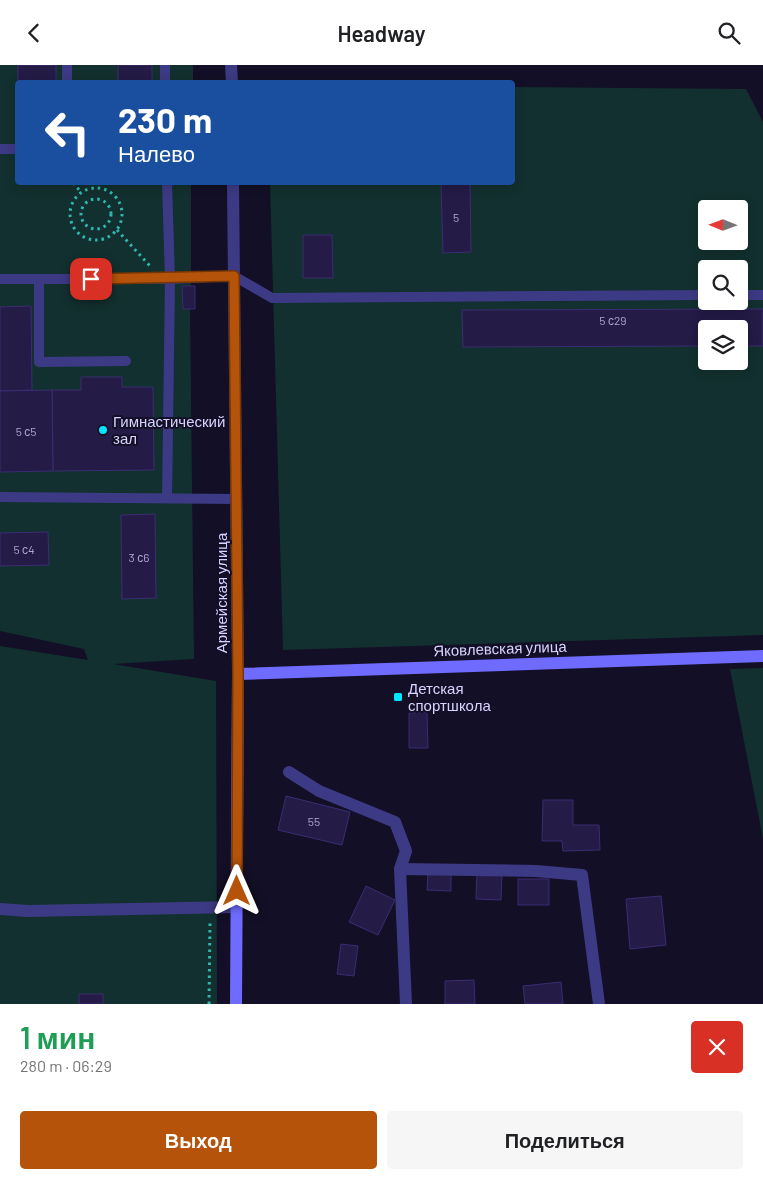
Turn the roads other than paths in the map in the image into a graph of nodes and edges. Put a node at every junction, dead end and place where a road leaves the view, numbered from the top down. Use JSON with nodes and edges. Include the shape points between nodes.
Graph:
{"nodes":[{"id":1,"x":67,"y":65,"type":"edge"},
{"id":2,"x":165,"y":65,"type":"edge"},
{"id":3,"x":232,"y":65,"type":"edge"},
{"id":4,"x":67,"y":80,"type":"edge"},
{"id":5,"x":165,"y":80,"type":"edge"},
{"id":6,"x":232,"y":80,"type":"edge"},
{"id":7,"x":0,"y":149,"type":"edge"},
{"id":8,"x":15,"y":149,"type":"edge"},
{"id":9,"x":167,"y":185,"type":"edge"},
{"id":10,"x":233,"y":185,"type":"edge"},
{"id":11,"x":234,"y":276,"type":"junction"},
{"id":12,"x":0,"y":279,"type":"edge"},
{"id":13,"x":38,"y":279,"type":"junction"},
{"id":14,"x":165,"y":279,"type":"junction"},
{"id":15,"x":698,"y":295,"type":"edge"},
{"id":16,"x":748,"y":295,"type":"edge"},
{"id":17,"x":763,"y":295,"type":"edge"},
{"id":18,"x":126,"y":361,"type":"dead end"},
{"id":19,"x":0,"y":497,"type":"edge"},
{"id":20,"x":167,"y":498,"type":"junction"},
{"id":21,"x":237,"y":499,"type":"junction"},
{"id":22,"x":763,"y":656,"type":"edge"},
{"id":23,"x":238,"y":674,"type":"junction"},
{"id":24,"x":289,"y":772,"type":"dead end"},
{"id":25,"x":400,"y":869,"type":"junction"},
{"id":26,"x":237,"y":907,"type":"junction"},
{"id":27,"x":0,"y":909,"type":"edge"},
{"id":28,"x":236,"y":1004,"type":"edge"},
{"id":29,"x":406,"y":1004,"type":"edge"},
{"id":30,"x":599,"y":1004,"type":"edge"}],
"edges":[{"from":1,"to":4,"type":"lane"},
{"from":2,"to":5,"type":"lane"},
{"from":3,"to":6,"type":"street"},
{"from":7,"to":8,"type":"lane"},
{"from":9,"to":14,"type":"lane"},
{"from":10,"to":11,"type":"street","name":"Армейская улица"},
{"from":11,"to":14,"type":"lane"},
{"from":11,"to":15,"type":"lane","via":[[272,298]]},
{"from":11,"to":21,"type":"street","name":"Армейская улица"},
{"from":12,"to":13,"type":"lane"},
{"from":13,"to":14,"type":"lane"},
{"from":13,"to":18,"type":"lane","via":[[40,362]]},
{"from":14,"to":20,"type":"lane"},
{"from":16,"to":17,"type":"lane"},
{"from":19,"to":20,"type":"lane"},
{"from":20,"to":21,"type":"lane"},
{"from":21,"to":23,"type":"street","name":"Армейская улица"},
{"from":22,"to":23,"type":"street","name":"Яковлевская улица"},
{"from":23,"to":26,"type":"street","name":"Армейская улица"},
{"from":24,"to":25,"type":"street","via":[[319,791],[395,822],[406,851]]},
{"from":25,"to":29,"type":"street"},
{"from":25,"to":30,"type":"street","via":[[582,875]]},
{"from":26,"to":27,"type":"street"},
{"from":26,"to":28,"type":"street","name":"Армейская улица"}]}
